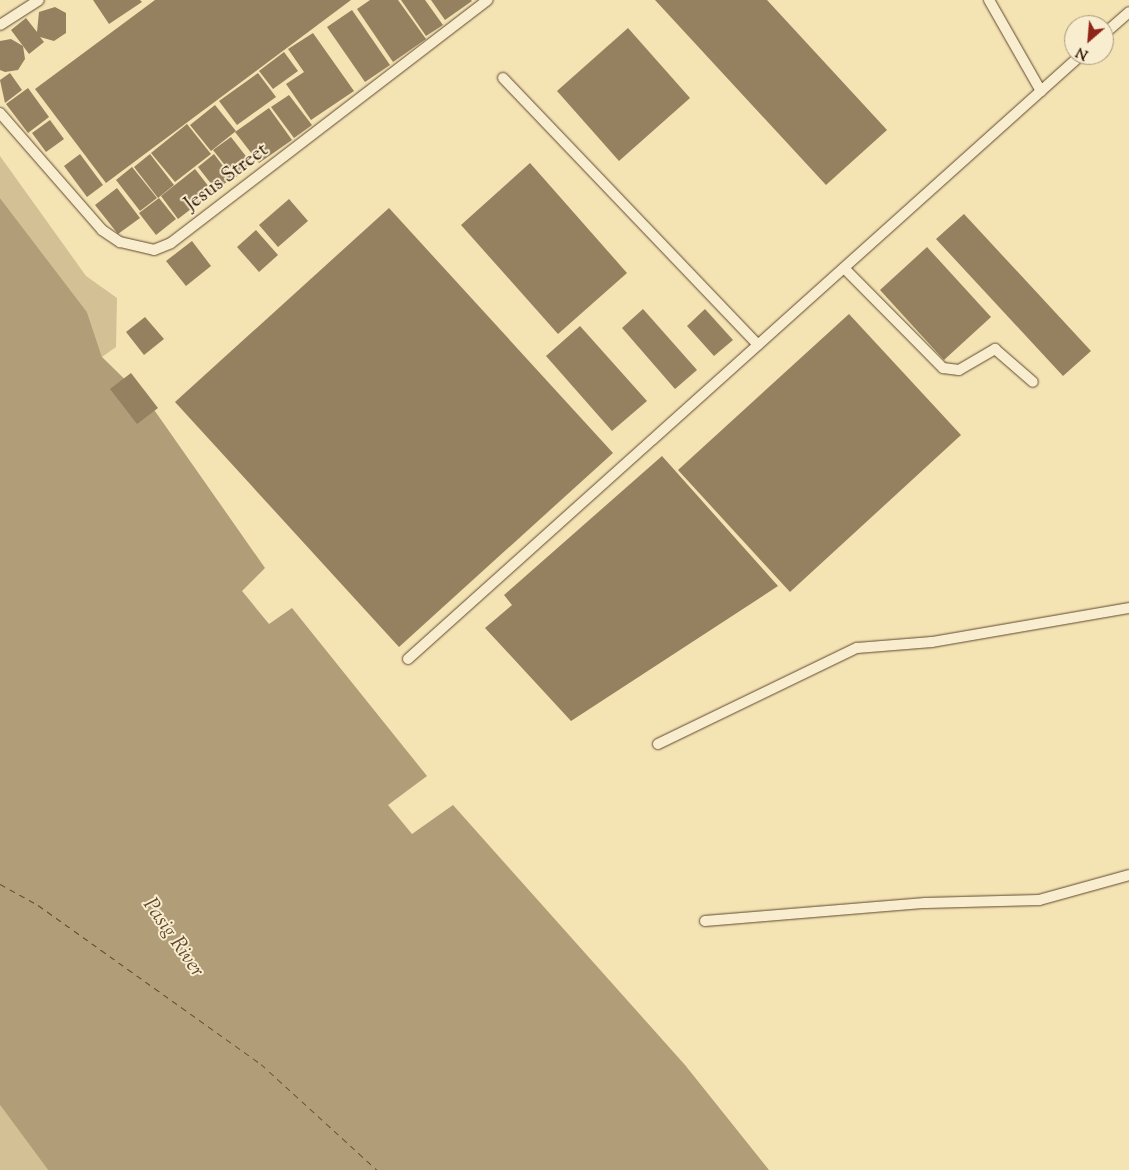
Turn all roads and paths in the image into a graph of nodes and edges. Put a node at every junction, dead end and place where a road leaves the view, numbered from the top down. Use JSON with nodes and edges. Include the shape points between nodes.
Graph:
{"nodes":[{"id":1,"x":39,"y":0,"type":"edge"},
{"id":2,"x":488,"y":0,"type":"edge"},
{"id":3,"x":989,"y":0,"type":"edge"},
{"id":4,"x":1129,"y":12,"type":"edge"},
{"id":5,"x":0,"y":25,"type":"edge"},
{"id":6,"x":1114,"y":25,"type":"edge"},
{"id":7,"x":1070,"y":65,"type":"edge"},
{"id":8,"x":503,"y":78,"type":"dead end"},
{"id":9,"x":1041,"y":91,"type":"junction"},
{"id":10,"x":0,"y":113,"type":"edge"},
{"id":11,"x":844,"y":268,"type":"junction"},
{"id":12,"x":758,"y":345,"type":"junction"},
{"id":13,"x":1033,"y":382,"type":"dead end"},
{"id":14,"x":1129,"y":608,"type":"edge"},
{"id":15,"x":408,"y":659,"type":"dead end"},
{"id":16,"x":658,"y":744,"type":"dead end"},
{"id":17,"x":1129,"y":875,"type":"edge"},
{"id":18,"x":705,"y":922,"type":"dead end"}],
"edges":[{"from":1,"to":5,"type":"lane"},
{"from":2,"to":10,"type":"lane","name":"Jesus Street","via":[[171,243],[154,250],[120,242],[102,230]]},
{"from":3,"to":9,"type":"lane"},
{"from":4,"to":6,"type":"lane"},
{"from":7,"to":9,"type":"lane"},
{"from":8,"to":12,"type":"lane"},
{"from":9,"to":11,"type":"lane"},
{"from":11,"to":12,"type":"lane"},
{"from":11,"to":13,"type":"lane","via":[[943,368],[959,370],[995,349]]},
{"from":12,"to":15,"type":"lane"},
{"from":14,"to":16,"type":"lane","via":[[932,642],[857,648]]},
{"from":17,"to":18,"type":"lane","via":[[1039,900],[926,903]]}]}
